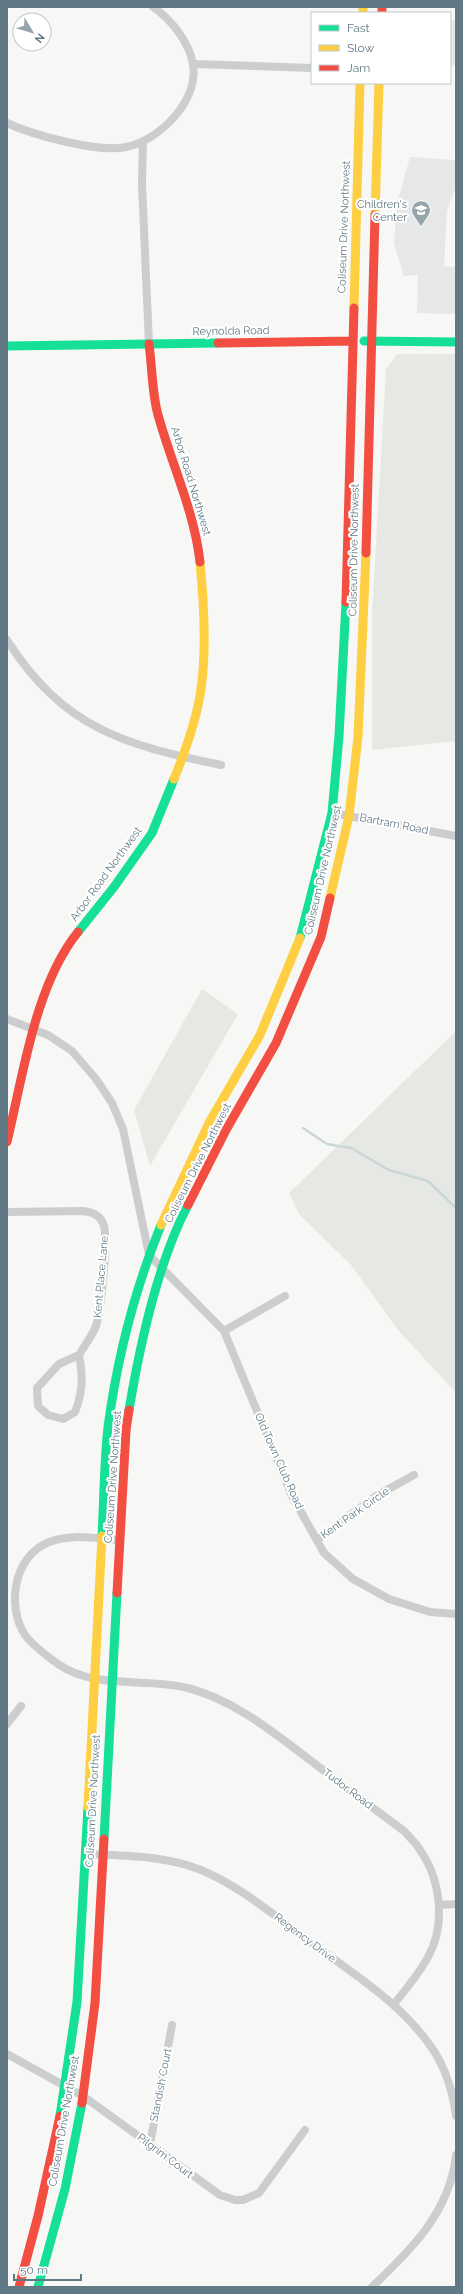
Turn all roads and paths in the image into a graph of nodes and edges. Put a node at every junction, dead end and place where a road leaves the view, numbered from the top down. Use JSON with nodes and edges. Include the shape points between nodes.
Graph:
{"nodes":[{"id":1,"x":154,"y":7,"type":"edge"},
{"id":2,"x":193,"y":64,"type":"junction"},
{"id":3,"x":311,"y":68,"type":"edge"},
{"id":4,"x":360,"y":84,"type":"edge"},
{"id":5,"x":379,"y":84,"type":"edge"},
{"id":6,"x":7,"y":123,"type":"edge"},
{"id":7,"x":143,"y":141,"type":"junction"},
{"id":8,"x":353,"y":341,"type":"junction"},
{"id":9,"x":371,"y":341,"type":"junction"},
{"id":10,"x":456,"y":342,"type":"edge"},
{"id":11,"x":149,"y":344,"type":"junction"},
{"id":12,"x":7,"y":346,"type":"edge"},
{"id":13,"x":7,"y":640,"type":"edge"},
{"id":14,"x":183,"y":758,"type":"junction"},
{"id":15,"x":221,"y":765,"type":"dead end"},
{"id":16,"x":332,"y":813,"type":"junction"},
{"id":17,"x":349,"y":816,"type":"junction"},
{"id":18,"x":456,"y":836,"type":"edge"},
{"id":19,"x":7,"y":1019,"type":"edge"},
{"id":20,"x":34,"y":1030,"type":"junction"},
{"id":21,"x":7,"y":1142,"type":"edge"},
{"id":22,"x":7,"y":1212,"type":"edge"},
{"id":23,"x":149,"y":1254,"type":"junction"},
{"id":24,"x":162,"y":1268,"type":"junction"},
{"id":25,"x":285,"y":1296,"type":"dead end"},
{"id":26,"x":224,"y":1331,"type":"junction"},
{"id":27,"x":79,"y":1354,"type":"junction"},
{"id":28,"x":414,"y":1475,"type":"dead end"},
{"id":29,"x":102,"y":1539,"type":"junction"},
{"id":30,"x":120,"y":1540,"type":"junction"},
{"id":31,"x":317,"y":1540,"type":"junction"},
{"id":32,"x":456,"y":1614,"type":"edge"},
{"id":33,"x":94,"y":1679,"type":"junction"},
{"id":34,"x":113,"y":1680,"type":"junction"},
{"id":35,"x":21,"y":1706,"type":"dead end"},
{"id":36,"x":7,"y":1724,"type":"edge"},
{"id":37,"x":85,"y":1854,"type":"junction"},
{"id":38,"x":102,"y":1855,"type":"junction"},
{"id":39,"x":456,"y":1904,"type":"edge"},
{"id":40,"x":439,"y":1905,"type":"junction"},
{"id":41,"x":394,"y":2004,"type":"junction"},
{"id":42,"x":172,"y":2025,"type":"dead end"},
{"id":43,"x":7,"y":2054,"type":"edge"},
{"id":44,"x":66,"y":2087,"type":"junction"},
{"id":45,"x":83,"y":2096,"type":"junction"},
{"id":46,"x":456,"y":2116,"type":"edge"},
{"id":47,"x":305,"y":2130,"type":"dead end"},
{"id":48,"x":150,"y":2144,"type":"junction"},
{"id":49,"x":456,"y":2155,"type":"edge"},
{"id":50,"x":19,"y":2287,"type":"edge"},
{"id":51,"x":38,"y":2287,"type":"edge"},
{"id":52,"x":372,"y":2287,"type":"edge"}],
"edges":[{"from":1,"to":2,"type":"street","via":[[173,25],[184,42]]},
{"from":2,"to":3,"type":"street"},
{"from":2,"to":7,"type":"street","via":[[191,86],[182,107],[169,124]]},
{"from":4,"to":8,"type":"main road","name":"Coliseum Drive Northwest"},
{"from":5,"to":9,"type":"main road","name":"Coliseum Drive Northwest"},
{"from":6,"to":7,"type":"street","via":[[28,132],[84,145],[125,148]]},
{"from":7,"to":11,"type":"street","name":"Arbor Road Northwest","via":[[142,184]]},
{"from":8,"to":9,"type":"main road","name":"Reynolda Road"},
{"from":8,"to":11,"type":"main road","name":"Reynolda Road"},
{"from":8,"to":16,"type":"main road","name":"Coliseum Drive Northwest","via":[[346,612]]},
{"from":9,"to":10,"type":"main road","name":"Reynolda Road"},
{"from":9,"to":17,"type":"main road","name":"Coliseum Drive Northwest","via":[[364,613],[358,737]]},
{"from":11,"to":12,"type":"main road","name":"Reynolda Road"},
{"from":11,"to":14,"type":"main road","name":"Arbor Road Northwest","via":[[157,410],[198,546],[202,583],[204,649],[200,690]]},
{"from":13,"to":14,"type":"street","via":[[43,689],[72,712],[127,742]]},
{"from":14,"to":15,"type":"street"},
{"from":14,"to":20,"type":"main road","name":"Arbor Road Northwest","via":[[152,833],[139,854],[59,958]]},
{"from":16,"to":17,"type":"street","name":"Bartram Road"},
{"from":16,"to":23,"type":"main road","name":"Coliseum Drive Northwest","via":[[303,932],[282,985],[260,1035],[210,1121]]},
{"from":17,"to":18,"type":"street","name":"Bartram Road"},
{"from":17,"to":24,"type":"main road","name":"Coliseum Drive Northwest","via":[[321,937],[299,992],[276,1043],[226,1130],[185,1210]]},
{"from":19,"to":20,"type":"street"},
{"from":20,"to":21,"type":"main road","name":"Arbor Road Northwest"},
{"from":20,"to":23,"type":"street","via":[[59,1041],[72,1051],[96,1079],[115,1108],[122,1129]]},
{"from":22,"to":27,"type":"street","name":"Kent Place Lane","via":[[83,1211],[95,1214],[103,1223],[106,1247],[100,1308],[92,1336]]},
{"from":23,"to":24,"type":"street","name":"Old Town Club Road"},
{"from":23,"to":29,"type":"main road","name":"Coliseum Drive Northwest","via":[[116,1370],[108,1428]]},
{"from":24,"to":26,"type":"street","name":"Old Town Club Road"},
{"from":24,"to":30,"type":"main road","name":"Coliseum Drive Northwest","via":[[134,1373],[126,1430]]},
{"from":25,"to":26,"type":"street"},
{"from":26,"to":31,"type":"street","name":"Old Town Club Road","via":[[292,1496]]},
{"from":27,"to":27,"type":"street","name":"Kent Place Lane","via":[[59,1364],[37,1388],[38,1406],[48,1415],[63,1419],[75,1412],[81,1396],[83,1378]]},
{"from":28,"to":31,"type":"street","name":"Kent Park Circle","via":[[376,1496]]},
{"from":29,"to":30,"type":"street","name":"Tudor Road"},
{"from":29,"to":33,"type":"main road","name":"Coliseum Drive Northwest"},
{"from":29,"to":33,"type":"street","name":"Tudor Road","via":[[71,1537],[43,1545],[28,1559],[21,1570],[14,1602],[20,1626],[32,1642],[71,1672]]},
{"from":30,"to":34,"type":"main road","name":"Coliseum Drive Northwest"},
{"from":31,"to":32,"type":"street","name":"Old Town Club Road","via":[[324,1553],[352,1579],[389,1600],[430,1612]]},
{"from":33,"to":34,"type":"street","name":"Tudor Road"},
{"from":33,"to":37,"type":"main road","name":"Coliseum Drive Northwest"},
{"from":34,"to":38,"type":"main road","name":"Coliseum Drive Northwest"},
{"from":34,"to":40,"type":"street","name":"Tudor Road","via":[[188,1688],[236,1707],[404,1831],[420,1850],[433,1875]]},
{"from":35,"to":36,"type":"street"},
{"from":37,"to":38,"type":"street","name":"Regency Drive"},
{"from":37,"to":44,"type":"main road","name":"Coliseum Drive Northwest","via":[[77,2002]]},
{"from":38,"to":41,"type":"street","name":"Regency Drive","via":[[180,1863],[202,1870],[254,1900]]},
{"from":38,"to":45,"type":"main road","name":"Coliseum Drive Northwest","via":[[95,2003]]},
{"from":39,"to":40,"type":"street"},
{"from":40,"to":41,"type":"street","name":"Tudor Road","via":[[438,1931],[433,1947]]},
{"from":41,"to":46,"type":"street","name":"Regency Drive","via":[[424,2038],[439,2060],[448,2081]]},
{"from":42,"to":48,"type":"street","name":"Standish Court"},
{"from":43,"to":44,"type":"street","name":"Pilgrim Court"},
{"from":44,"to":45,"type":"street","name":"Pilgrim Court"},
{"from":44,"to":50,"type":"main road","name":"Coliseum Drive Northwest","via":[[47,2185]]},
{"from":45,"to":48,"type":"street","name":"Pilgrim Court"},
{"from":45,"to":51,"type":"main road","name":"Coliseum Drive Northwest","via":[[65,2189]]},
{"from":47,"to":48,"type":"street","name":"Pilgrim Court","via":[[264,2188],[255,2196],[243,2200],[220,2195]]},
{"from":49,"to":52,"type":"street","via":[[445,2197],[427,2230]]}]}
